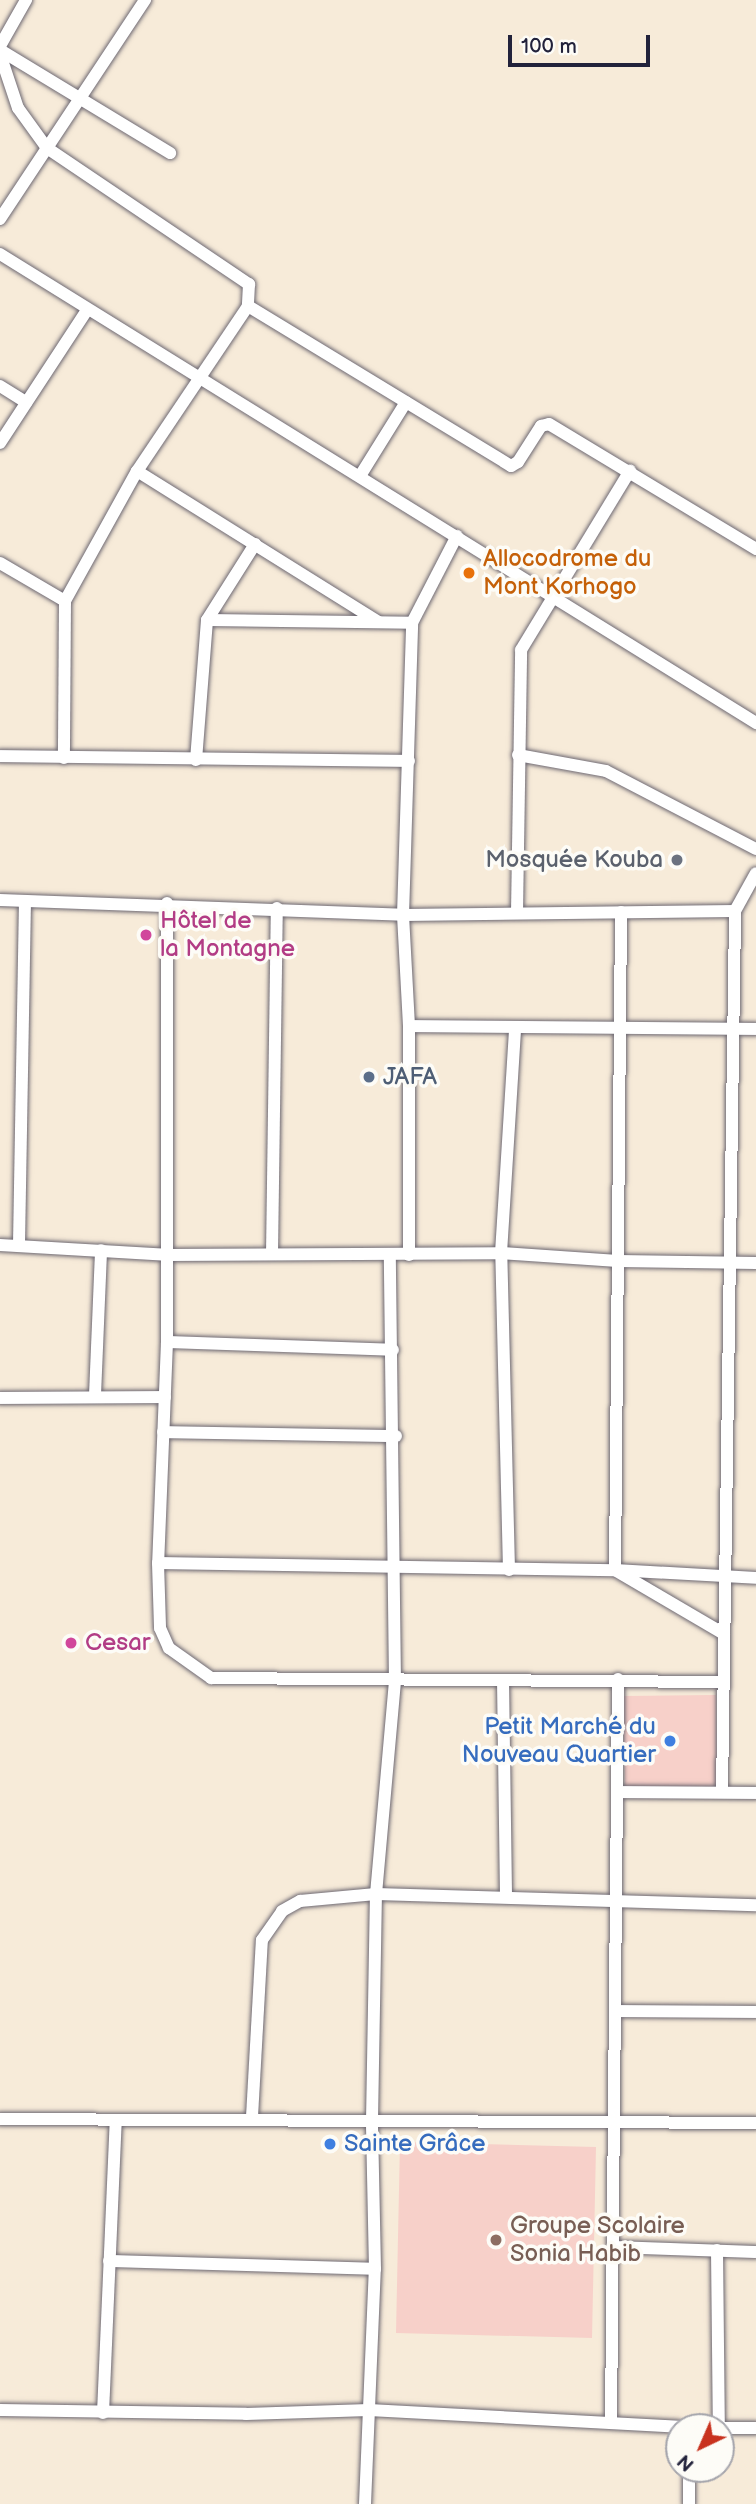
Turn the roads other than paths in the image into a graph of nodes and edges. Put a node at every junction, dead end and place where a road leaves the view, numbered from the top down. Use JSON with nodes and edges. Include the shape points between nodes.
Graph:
{"nodes":[{"id":1,"x":26,"y":0,"type":"edge"},
{"id":2,"x":145,"y":0,"type":"edge"},
{"id":3,"x":0,"y":50,"type":"edge"},
{"id":4,"x":80,"y":98,"type":"junction"},
{"id":5,"x":47,"y":148,"type":"junction"},
{"id":6,"x":170,"y":153,"type":"dead end"},
{"id":7,"x":0,"y":219,"type":"edge"},
{"id":8,"x":0,"y":254,"type":"edge"},
{"id":9,"x":248,"y":306,"type":"junction"},
{"id":10,"x":87,"y":310,"type":"junction"},
{"id":11,"x":198,"y":376,"type":"junction"},
{"id":12,"x":0,"y":386,"type":"edge"},
{"id":13,"x":26,"y":402,"type":"junction"},
{"id":14,"x":406,"y":402,"type":"junction"},
{"id":15,"x":0,"y":443,"type":"edge"},
{"id":16,"x":137,"y":471,"type":"junction"},
{"id":17,"x":630,"y":471,"type":"junction"},
{"id":18,"x":360,"y":476,"type":"junction"},
{"id":19,"x":457,"y":536,"type":"junction"},
{"id":20,"x":255,"y":544,"type":"junction"},
{"id":21,"x":756,"y":549,"type":"edge"},
{"id":22,"x":0,"y":563,"type":"edge"},
{"id":23,"x":554,"y":597,"type":"junction"},
{"id":24,"x":65,"y":601,"type":"junction"},
{"id":25,"x":207,"y":620,"type":"junction"},
{"id":26,"x":379,"y":622,"type":"junction"},
{"id":27,"x":412,"y":623,"type":"junction"},
{"id":28,"x":756,"y":723,"type":"edge"},
{"id":29,"x":518,"y":755,"type":"junction"},
{"id":30,"x":0,"y":756,"type":"edge"},
{"id":31,"x":64,"y":758,"type":"junction"},
{"id":32,"x":196,"y":760,"type":"junction"},
{"id":33,"x":410,"y":761,"type":"junction"},
{"id":34,"x":756,"y":849,"type":"edge"},
{"id":35,"x":756,"y":873,"type":"edge"},
{"id":36,"x":0,"y":900,"type":"edge"},
{"id":37,"x":25,"y":901,"type":"junction"},
{"id":38,"x":167,"y":904,"type":"junction"},
{"id":39,"x":276,"y":908,"type":"junction"},
{"id":40,"x":735,"y":911,"type":"junction"},
{"id":41,"x":621,"y":912,"type":"junction"},
{"id":42,"x":517,"y":913,"type":"junction"},
{"id":43,"x":402,"y":915,"type":"junction"},
{"id":44,"x":409,"y":1026,"type":"junction"},
{"id":45,"x":620,"y":1026,"type":"junction"},
{"id":46,"x":515,"y":1028,"type":"junction"},
{"id":47,"x":732,"y":1029,"type":"junction"},
{"id":48,"x":756,"y":1029,"type":"edge"},
{"id":49,"x":19,"y":1244,"type":"junction"},
{"id":50,"x":0,"y":1245,"type":"edge"},
{"id":51,"x":101,"y":1250,"type":"junction"},
{"id":52,"x":501,"y":1253,"type":"junction"},
{"id":53,"x":272,"y":1254,"type":"junction"},
{"id":54,"x":166,"y":1255,"type":"junction"},
{"id":55,"x":390,"y":1255,"type":"junction"},
{"id":56,"x":409,"y":1255,"type":"junction"},
{"id":57,"x":618,"y":1261,"type":"junction"},
{"id":58,"x":727,"y":1263,"type":"junction"},
{"id":59,"x":756,"y":1263,"type":"edge"},
{"id":60,"x":167,"y":1342,"type":"junction"},
{"id":61,"x":393,"y":1350,"type":"junction"},
{"id":62,"x":95,"y":1395,"type":"junction"},
{"id":63,"x":0,"y":1398,"type":"edge"},
{"id":64,"x":165,"y":1398,"type":"junction"},
{"id":65,"x":163,"y":1432,"type":"junction"},
{"id":66,"x":396,"y":1436,"type":"junction"},
{"id":67,"x":158,"y":1563,"type":"junction"},
{"id":68,"x":393,"y":1569,"type":"junction"},
{"id":69,"x":509,"y":1570,"type":"junction"},
{"id":70,"x":615,"y":1570,"type":"junction"},
{"id":71,"x":724,"y":1578,"type":"junction"},
{"id":72,"x":756,"y":1578,"type":"edge"},
{"id":73,"x":724,"y":1634,"type":"junction"},
{"id":74,"x":618,"y":1678,"type":"junction"},
{"id":75,"x":503,"y":1680,"type":"junction"},
{"id":76,"x":396,"y":1682,"type":"junction"},
{"id":77,"x":723,"y":1682,"type":"junction"},
{"id":78,"x":617,"y":1792,"type":"junction"},
{"id":79,"x":722,"y":1792,"type":"junction"},
{"id":80,"x":756,"y":1793,"type":"edge"},
{"id":81,"x":376,"y":1894,"type":"junction"},
{"id":82,"x":506,"y":1898,"type":"junction"},
{"id":83,"x":617,"y":1903,"type":"junction"},
{"id":84,"x":756,"y":1905,"type":"edge"},
{"id":85,"x":617,"y":2011,"type":"junction"},
{"id":86,"x":756,"y":2012,"type":"edge"},
{"id":87,"x":252,"y":2117,"type":"junction"},
{"id":88,"x":0,"y":2119,"type":"edge"},
{"id":89,"x":116,"y":2120,"type":"junction"},
{"id":90,"x":372,"y":2121,"type":"junction"},
{"id":91,"x":611,"y":2122,"type":"junction"},
{"id":92,"x":756,"y":2123,"type":"edge"},
{"id":93,"x":613,"y":2248,"type":"junction"},
{"id":94,"x":717,"y":2250,"type":"junction"},
{"id":95,"x":756,"y":2252,"type":"edge"},
{"id":96,"x":109,"y":2261,"type":"junction"},
{"id":97,"x":375,"y":2269,"type":"junction"},
{"id":98,"x":0,"y":2410,"type":"edge"},
{"id":99,"x":369,"y":2410,"type":"junction"},
{"id":100,"x":103,"y":2413,"type":"junction"},
{"id":101,"x":720,"y":2413,"type":"edge"},
{"id":102,"x":611,"y":2423,"type":"junction"},
{"id":103,"x":665,"y":2426,"type":"edge"},
{"id":104,"x":735,"y":2428,"type":"edge"},
{"id":105,"x":756,"y":2428,"type":"edge"},
{"id":106,"x":690,"y":2483,"type":"edge"},
{"id":107,"x":365,"y":2504,"type":"edge"},
{"id":108,"x":689,"y":2504,"type":"edge"}],
"edges":[{"from":1,"to":3,"type":"street"},
{"from":2,"to":4,"type":"street"},
{"from":3,"to":4,"type":"street"},
{"from":3,"to":5,"type":"street","via":[[18,108]]},
{"from":4,"to":5,"type":"street"},
{"from":4,"to":6,"type":"street"},
{"from":5,"to":7,"type":"street"},
{"from":5,"to":9,"type":"street","via":[[93,183],[238,274],[249,284]]},
{"from":8,"to":10,"type":"street"},
{"from":9,"to":11,"type":"street"},
{"from":9,"to":14,"type":"street"},
{"from":10,"to":11,"type":"street"},
{"from":10,"to":13,"type":"street"},
{"from":11,"to":16,"type":"street"},
{"from":11,"to":18,"type":"street"},
{"from":12,"to":13,"type":"street"},
{"from":13,"to":15,"type":"street"},
{"from":14,"to":17,"type":"street","via":[[511,466],[545,424]]},
{"from":14,"to":18,"type":"street"},
{"from":16,"to":20,"type":"street"},
{"from":16,"to":24,"type":"street"},
{"from":17,"to":21,"type":"street"},
{"from":17,"to":23,"type":"street"},
{"from":18,"to":19,"type":"street"},
{"from":19,"to":23,"type":"street"},
{"from":19,"to":27,"type":"street"},
{"from":20,"to":25,"type":"street"},
{"from":20,"to":26,"type":"street"},
{"from":22,"to":24,"type":"street"},
{"from":23,"to":28,"type":"street"},
{"from":23,"to":29,"type":"street","via":[[521,650]]},
{"from":24,"to":31,"type":"street"},
{"from":25,"to":26,"type":"street"},
{"from":25,"to":32,"type":"street"},
{"from":26,"to":27,"type":"street"},
{"from":27,"to":33,"type":"street"},
{"from":29,"to":34,"type":"street","via":[[606,771]]},
{"from":29,"to":42,"type":"street"},
{"from":30,"to":31,"type":"street"},
{"from":31,"to":32,"type":"street"},
{"from":32,"to":33,"type":"street"},
{"from":33,"to":43,"type":"street"},
{"from":35,"to":40,"type":"street"},
{"from":36,"to":37,"type":"street"},
{"from":37,"to":38,"type":"street"},
{"from":37,"to":49,"type":"street"},
{"from":38,"to":39,"type":"street"},
{"from":38,"to":54,"type":"street"},
{"from":39,"to":43,"type":"street"},
{"from":39,"to":53,"type":"street"},
{"from":40,"to":41,"type":"street"},
{"from":40,"to":47,"type":"street"},
{"from":41,"to":42,"type":"street"},
{"from":41,"to":45,"type":"street"},
{"from":42,"to":43,"type":"street"},
{"from":43,"to":44,"type":"street"},
{"from":44,"to":46,"type":"street"},
{"from":44,"to":56,"type":"street"},
{"from":45,"to":46,"type":"street"},
{"from":45,"to":47,"type":"street"},
{"from":45,"to":57,"type":"street"},
{"from":46,"to":52,"type":"street"},
{"from":47,"to":48,"type":"street"},
{"from":47,"to":58,"type":"street"},
{"from":49,"to":50,"type":"street"},
{"from":49,"to":51,"type":"street"},
{"from":51,"to":54,"type":"street"},
{"from":51,"to":62,"type":"street"},
{"from":52,"to":56,"type":"street"},
{"from":52,"to":57,"type":"street"},
{"from":52,"to":69,"type":"street"},
{"from":53,"to":54,"type":"street"},
{"from":53,"to":55,"type":"street"},
{"from":54,"to":60,"type":"street"},
{"from":55,"to":56,"type":"street"},
{"from":55,"to":61,"type":"street"},
{"from":57,"to":58,"type":"street"},
{"from":57,"to":70,"type":"street"},
{"from":58,"to":59,"type":"street"},
{"from":58,"to":71,"type":"street"},
{"from":60,"to":61,"type":"street"},
{"from":60,"to":64,"type":"street"},
{"from":61,"to":66,"type":"street"},
{"from":62,"to":63,"type":"street"},
{"from":62,"to":64,"type":"street"},
{"from":64,"to":65,"type":"street"},
{"from":65,"to":66,"type":"street"},
{"from":65,"to":67,"type":"street"},
{"from":66,"to":68,"type":"street"},
{"from":67,"to":68,"type":"street"},
{"from":67,"to":76,"type":"street","via":[[160,1628],[169,1648],[211,1678]]},
{"from":68,"to":69,"type":"street"},
{"from":68,"to":76,"type":"street"},
{"from":69,"to":70,"type":"street"},
{"from":70,"to":71,"type":"street"},
{"from":70,"to":73,"type":"street"},
{"from":71,"to":72,"type":"street"},
{"from":71,"to":73,"type":"street"},
{"from":73,"to":77,"type":"street"},
{"from":74,"to":75,"type":"street"},
{"from":74,"to":77,"type":"street"},
{"from":74,"to":78,"type":"street"},
{"from":75,"to":76,"type":"street"},
{"from":75,"to":82,"type":"street"},
{"from":76,"to":81,"type":"street"},
{"from":77,"to":79,"type":"street"},
{"from":78,"to":79,"type":"street"},
{"from":78,"to":83,"type":"street"},
{"from":79,"to":80,"type":"street"},
{"from":81,"to":82,"type":"street"},
{"from":81,"to":87,"type":"street","via":[[300,1901],[282,1911],[262,1940]]},
{"from":81,"to":90,"type":"street"},
{"from":82,"to":83,"type":"street"},
{"from":83,"to":84,"type":"street"},
{"from":83,"to":85,"type":"street"},
{"from":85,"to":86,"type":"street"},
{"from":85,"to":91,"type":"street"},
{"from":87,"to":89,"type":"street"},
{"from":87,"to":90,"type":"street"},
{"from":88,"to":89,"type":"street"},
{"from":89,"to":96,"type":"street"},
{"from":90,"to":91,"type":"street"},
{"from":90,"to":97,"type":"street"},
{"from":91,"to":92,"type":"street"},
{"from":91,"to":93,"type":"street"},
{"from":93,"to":94,"type":"street"},
{"from":93,"to":102,"type":"street"},
{"from":94,"to":95,"type":"street"},
{"from":94,"to":101,"type":"street"},
{"from":96,"to":97,"type":"street"},
{"from":96,"to":100,"type":"street"},
{"from":97,"to":99,"type":"street"},
{"from":98,"to":100,"type":"street"},
{"from":99,"to":100,"type":"street"},
{"from":99,"to":102,"type":"street"},
{"from":99,"to":107,"type":"street"},
{"from":102,"to":103,"type":"street"},
{"from":104,"to":105,"type":"street"},
{"from":106,"to":108,"type":"street"}]}
